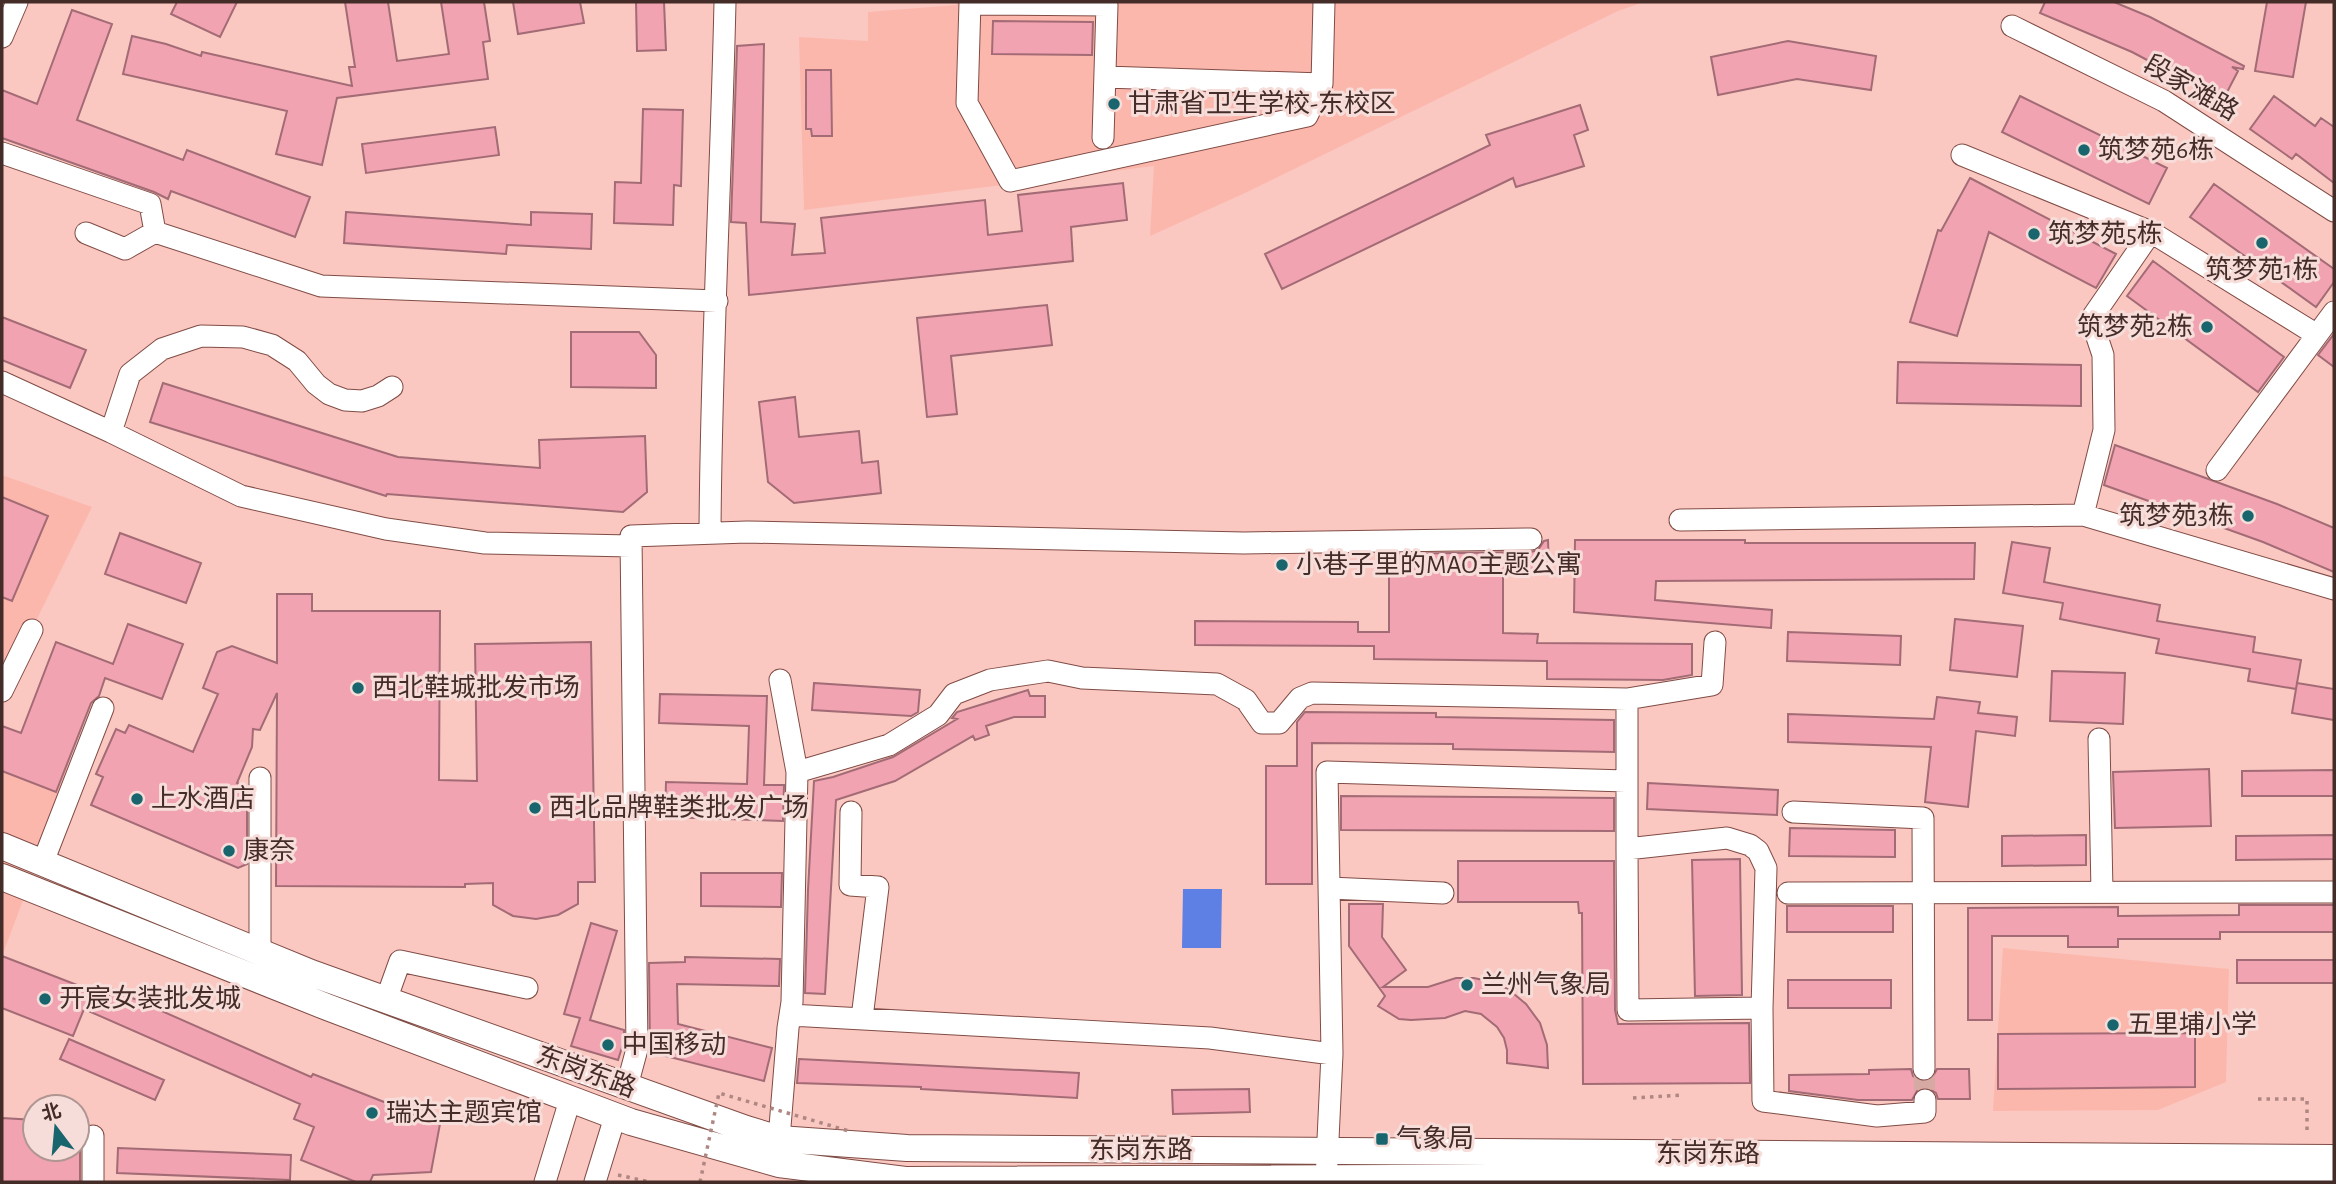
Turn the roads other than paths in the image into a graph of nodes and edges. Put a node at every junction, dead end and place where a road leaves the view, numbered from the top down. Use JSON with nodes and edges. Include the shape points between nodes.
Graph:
{"nodes":[{"id":1,"x":17,"y":2,"type":"edge"},
{"id":2,"x":726,"y":2,"type":"edge"},
{"id":3,"x":1324,"y":2,"type":"edge"},
{"id":4,"x":970,"y":3,"type":"edge"},
{"id":5,"x":2012,"y":26,"type":"dead end"},
{"id":6,"x":2,"y":37,"type":"edge"},
{"id":7,"x":1105,"y":77,"type":"junction"},
{"id":8,"x":1322,"y":84,"type":"junction"},
{"id":9,"x":1104,"y":138,"type":"dead end"},
{"id":10,"x":2,"y":153,"type":"edge"},
{"id":11,"x":1962,"y":155,"type":"dead end"},
{"id":12,"x":2334,"y":211,"type":"edge"},
{"id":13,"x":155,"y":232,"type":"junction"},
{"id":14,"x":2151,"y":232,"type":"junction"},
{"id":15,"x":86,"y":233,"type":"dead end"},
{"id":16,"x":716,"y":301,"type":"junction"},
{"id":17,"x":2334,"y":312,"type":"edge"},
{"id":18,"x":2317,"y":335,"type":"junction"},
{"id":19,"x":2,"y":382,"type":"edge"},
{"id":20,"x":392,"y":387,"type":"dead end"},
{"id":21,"x":111,"y":432,"type":"junction"},
{"id":22,"x":2217,"y":470,"type":"dead end"},
{"id":23,"x":2083,"y":515,"type":"junction"},
{"id":24,"x":1680,"y":520,"type":"dead end"},
{"id":25,"x":710,"y":533,"type":"junction"},
{"id":26,"x":1531,"y":538,"type":"dead end"},
{"id":27,"x":631,"y":546,"type":"junction"},
{"id":28,"x":2334,"y":589,"type":"edge"},
{"id":29,"x":32,"y":630,"type":"dead end"},
{"id":30,"x":1714,"y":642,"type":"dead end"},
{"id":31,"x":780,"y":680,"type":"dead end"},
{"id":32,"x":2,"y":691,"type":"edge"},
{"id":33,"x":1627,"y":699,"type":"junction"},
{"id":34,"x":103,"y":708,"type":"dead end"},
{"id":35,"x":2099,"y":738,"type":"dead end"},
{"id":36,"x":797,"y":772,"type":"junction"},
{"id":37,"x":260,"y":778,"type":"dead end"},
{"id":38,"x":1626,"y":781,"type":"junction"},
{"id":39,"x":1793,"y":811,"type":"dead end"},
{"id":40,"x":851,"y":812,"type":"dead end"},
{"id":41,"x":2,"y":846,"type":"edge"},
{"id":42,"x":1627,"y":849,"type":"junction"},
{"id":43,"x":43,"y":862,"type":"junction"},
{"id":44,"x":2,"y":877,"type":"edge"},
{"id":45,"x":1329,"y":888,"type":"junction"},
{"id":46,"x":2334,"y":891,"type":"edge"},
{"id":47,"x":1923,"y":892,"type":"junction"},
{"id":48,"x":2102,"y":892,"type":"junction"},
{"id":49,"x":1443,"y":893,"type":"dead end"},
{"id":50,"x":1788,"y":893,"type":"dead end"},
{"id":51,"x":260,"y":952,"type":"junction"},
{"id":52,"x":527,"y":988,"type":"dead end"},
{"id":53,"x":386,"y":1000,"type":"junction"},
{"id":54,"x":1762,"y":1008,"type":"junction"},
{"id":55,"x":790,"y":1015,"type":"junction"},
{"id":56,"x":862,"y":1018,"type":"junction"},
{"id":57,"x":1332,"y":1054,"type":"junction"},
{"id":58,"x":1924,"y":1069,"type":"tunnel mouth"},
{"id":59,"x":627,"y":1086,"type":"junction"},
{"id":60,"x":570,"y":1100,"type":"junction"},
{"id":61,"x":1925,"y":1100,"type":"dead end"},
{"id":62,"x":615,"y":1116,"type":"junction"},
{"id":63,"x":93,"y":1136,"type":"dead end"},
{"id":64,"x":779,"y":1139,"type":"junction"},
{"id":65,"x":907,"y":1148,"type":"junction"},
{"id":66,"x":1326,"y":1151,"type":"junction"},
{"id":67,"x":2334,"y":1158,"type":"edge"},
{"id":68,"x":1969,"y":1171,"type":"edge"},
{"id":69,"x":597,"y":1176,"type":"edge"},
{"id":70,"x":2334,"y":1177,"type":"edge"},
{"id":71,"x":1770,"y":1180,"type":"edge"},
{"id":72,"x":905,"y":1181,"type":"edge"},
{"id":73,"x":1326,"y":1181,"type":"edge"},
{"id":74,"x":93,"y":1182,"type":"edge"},
{"id":75,"x":545,"y":1182,"type":"edge"}],
"edges":[{"from":1,"to":6,"type":"street"},
{"from":2,"to":16,"type":"street"},
{"from":3,"to":8,"type":"street"},
{"from":4,"to":7,"type":"street","via":[[1107,5]]},
{"from":4,"to":8,"type":"street","via":[[967,103],[1010,181],[1307,116]]},
{"from":5,"to":12,"type":"street","name":"段家滩路","via":[[2164,101]]},
{"from":7,"to":8,"type":"street"},
{"from":7,"to":9,"type":"street"},
{"from":10,"to":13,"type":"street","via":[[150,204]]},
{"from":11,"to":14,"type":"street"},
{"from":13,"to":15,"type":"street","via":[[125,249]]},
{"from":13,"to":16,"type":"street","via":[[321,286]]},
{"from":14,"to":18,"type":"street"},
{"from":14,"to":23,"type":"street","via":[[2091,319],[2103,355],[2104,430]]},
{"from":16,"to":25,"type":"street"},
{"from":17,"to":18,"type":"street"},
{"from":18,"to":22,"type":"street"},
{"from":19,"to":21,"type":"street"},
{"from":20,"to":21,"type":"street","via":[[362,401],[345,400],[329,394],[297,361],[272,345],[243,337],[201,336],[162,349],[130,374]]},
{"from":21,"to":27,"type":"street","via":[[241,496],[386,529],[485,543]]},
{"from":23,"to":24,"type":"street"},
{"from":23,"to":28,"type":"street"},
{"from":25,"to":26,"type":"street","via":[[1244,543]]},
{"from":25,"to":27,"type":"street","via":[[631,536]]},
{"from":27,"to":59,"type":"street","via":[[637,1049]]},
{"from":29,"to":32,"type":"street"},
{"from":30,"to":33,"type":"street","via":[[1712,685]]},
{"from":31,"to":36,"type":"street"},
{"from":33,"to":36,"type":"street","via":[[1312,693],[1300,698],[1279,723],[1262,723],[1246,700],[1217,684],[1048,671],[990,680],[954,694],[938,715],[889,745]]},
{"from":33,"to":38,"type":"street"},
{"from":34,"to":43,"type":"street"},
{"from":35,"to":48,"type":"street"},
{"from":36,"to":55,"type":"street"},
{"from":37,"to":51,"type":"street"},
{"from":38,"to":42,"type":"street"},
{"from":38,"to":45,"type":"street","via":[[1327,772]]},
{"from":39,"to":47,"type":"street","via":[[1923,818]]},
{"from":40,"to":56,"type":"street","via":[[850,885],[878,887]]},
{"from":41,"to":43,"type":"main road","name":"东岗东路"},
{"from":42,"to":54,"type":"street","via":[[1727,838],[1758,851],[1766,868]]},
{"from":42,"to":54,"type":"street","via":[[1628,1010]]},
{"from":43,"to":51,"type":"main road","name":"东岗东路"},
{"from":44,"to":60,"type":"main road","name":"东岗东路"},
{"from":45,"to":49,"type":"street"},
{"from":45,"to":57,"type":"street"},
{"from":46,"to":48,"type":"street"},
{"from":47,"to":48,"type":"street"},
{"from":47,"to":50,"type":"street"},
{"from":47,"to":58,"type":"street"},
{"from":51,"to":53,"type":"main road","name":"东岗东路"},
{"from":52,"to":53,"type":"street","via":[[400,961]]},
{"from":53,"to":59,"type":"main road","name":"东岗东路"},
{"from":54,"to":61,"type":"street","via":[[1763,1101],[1877,1116],[1925,1112]]},
{"from":55,"to":56,"type":"street"},
{"from":55,"to":64,"type":"street"},
{"from":56,"to":57,"type":"street","via":[[1210,1038]]},
{"from":57,"to":66,"type":"street"},
{"from":59,"to":64,"type":"main road","name":"东岗东路"},
{"from":60,"to":62,"type":"main road","name":"东岗东路"},
{"from":60,"to":75,"type":"street"},
{"from":62,"to":69,"type":"street"},
{"from":62,"to":72,"type":"main road","name":"东岗东路","via":[[779,1164]]},
{"from":63,"to":74,"type":"street"},
{"from":64,"to":65,"type":"main road","name":"东岗东路"},
{"from":65,"to":66,"type":"main road","name":"东岗东路"},
{"from":65,"to":72,"type":"street"},
{"from":66,"to":68,"type":"main road","name":"东岗东路"},
{"from":66,"to":73,"type":"street"},
{"from":67,"to":68,"type":"main road","name":"东岗东路"},
{"from":68,"to":70,"type":"main road","name":"东岗东路"},
{"from":68,"to":71,"type":"main road","name":"东岗东路"},
{"from":71,"to":73,"type":"main road","name":"东岗东路"},
{"from":72,"to":73,"type":"main road","name":"东岗东路"}]}
